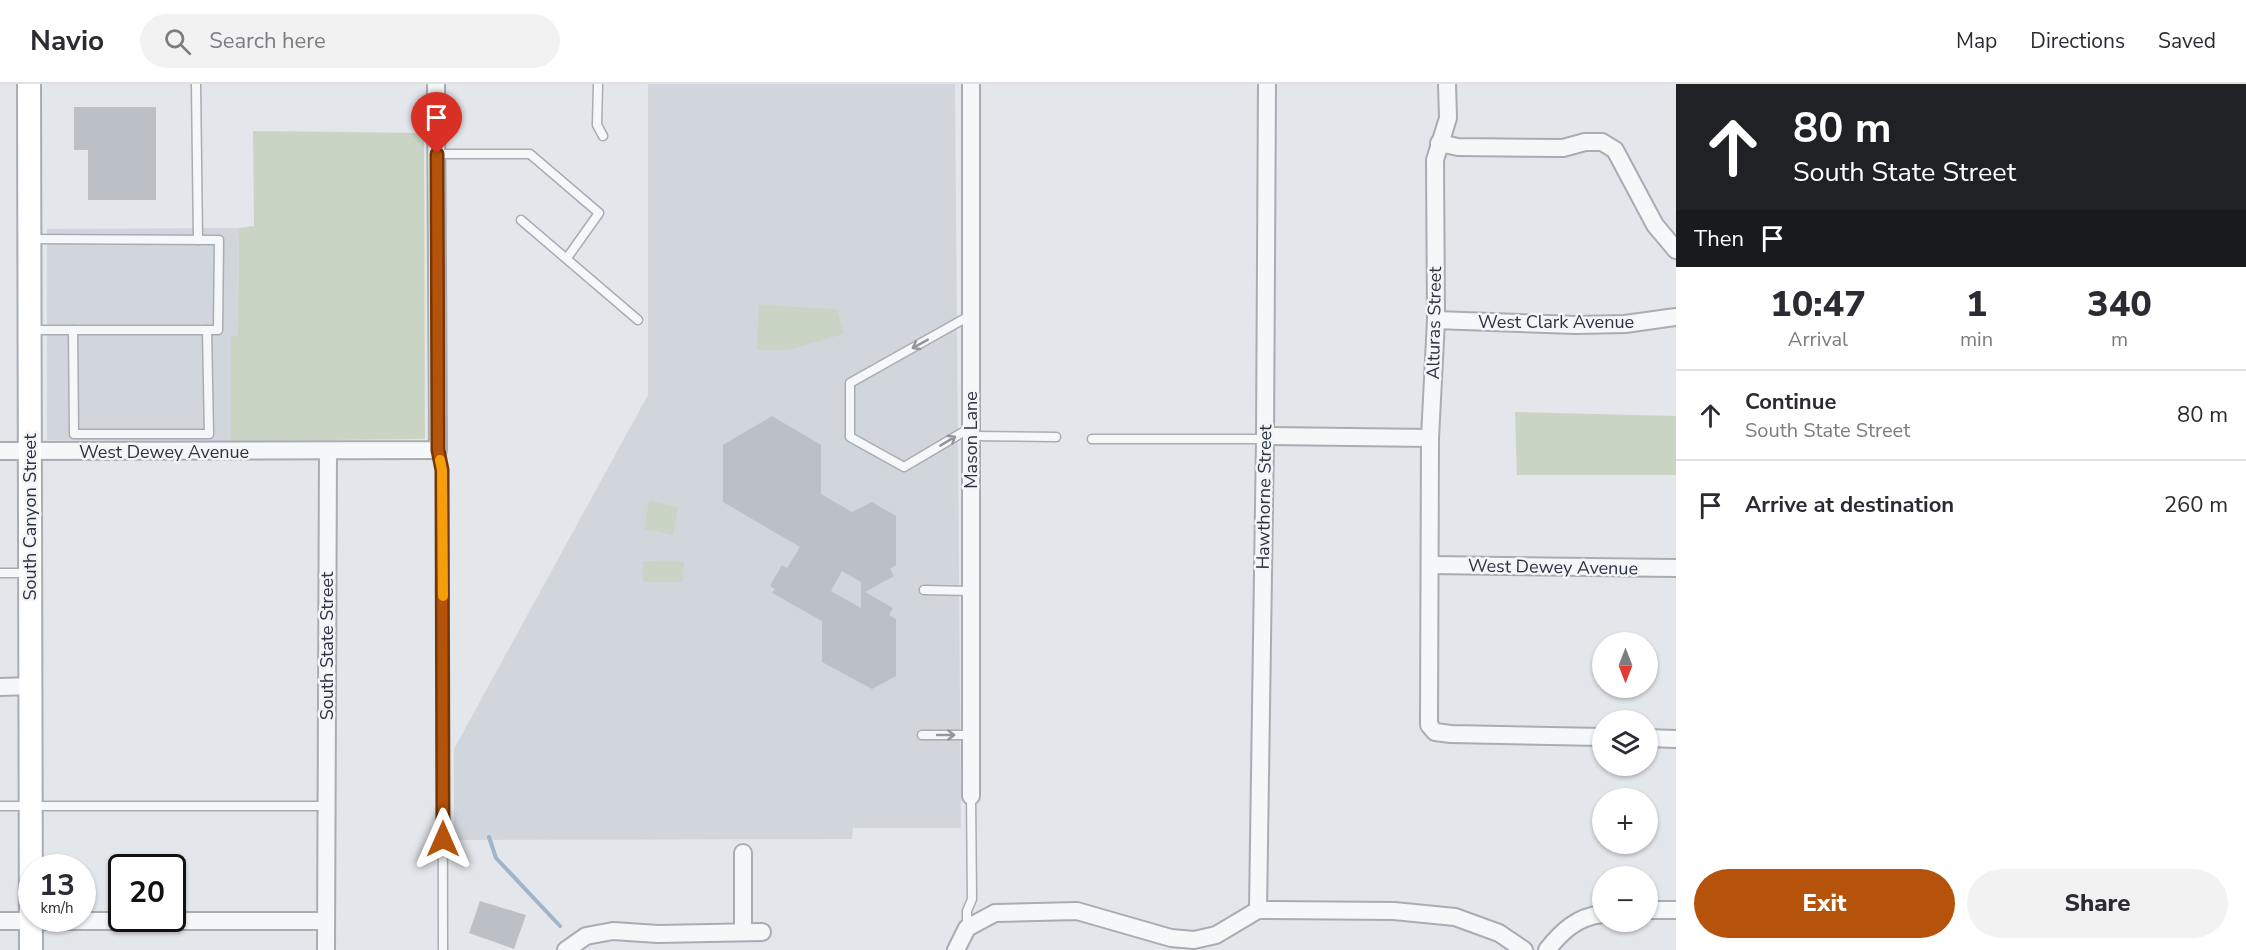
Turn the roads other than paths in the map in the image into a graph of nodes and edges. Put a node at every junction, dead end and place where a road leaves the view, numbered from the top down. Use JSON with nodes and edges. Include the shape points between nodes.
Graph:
{"nodes":[{"id":1,"x":29,"y":84,"type":"edge"},
{"id":2,"x":196,"y":84,"type":"edge"},
{"id":3,"x":436,"y":84,"type":"edge"},
{"id":4,"x":598,"y":84,"type":"edge"},
{"id":5,"x":971,"y":84,"type":"edge"},
{"id":6,"x":1267,"y":84,"type":"edge"},
{"id":7,"x":1447,"y":84,"type":"edge"},
{"id":8,"x":603,"y":136,"type":"dead end"},
{"id":9,"x":1439,"y":143,"type":"junction"},
{"id":10,"x":437,"y":154,"type":"junction"},
{"id":11,"x":521,"y":220,"type":"dead end"},
{"id":12,"x":30,"y":239,"type":"junction"},
{"id":13,"x":198,"y":240,"type":"junction"},
{"id":14,"x":1676,"y":250,"type":"edge"},
{"id":15,"x":567,"y":258,"type":"junction"},
{"id":16,"x":971,"y":315,"type":"junction"},
{"id":17,"x":1676,"y":317,"type":"edge"},
{"id":18,"x":638,"y":320,"type":"dead end"},
{"id":19,"x":1436,"y":320,"type":"junction"},
{"id":20,"x":30,"y":330,"type":"junction"},
{"id":21,"x":73,"y":330,"type":"junction"},
{"id":22,"x":207,"y":330,"type":"junction"},
{"id":23,"x":971,"y":432,"type":"junction"},
{"id":24,"x":74,"y":434,"type":"junction"},
{"id":25,"x":209,"y":434,"type":"junction"},
{"id":26,"x":1056,"y":437,"type":"dead end"},
{"id":27,"x":1265,"y":437,"type":"junction"},
{"id":28,"x":1430,"y":438,"type":"junction"},
{"id":29,"x":1092,"y":439,"type":"dead end"},
{"id":30,"x":438,"y":450,"type":"junction"},
{"id":31,"x":0,"y":452,"type":"edge"},
{"id":32,"x":30,"y":452,"type":"junction"},
{"id":33,"x":74,"y":452,"type":"junction"},
{"id":34,"x":209,"y":452,"type":"junction"},
{"id":35,"x":328,"y":453,"type":"junction"},
{"id":36,"x":1430,"y":565,"type":"junction"},
{"id":37,"x":1676,"y":568,"type":"edge"},
{"id":38,"x":0,"y":573,"type":"edge"},
{"id":39,"x":31,"y":573,"type":"junction"},
{"id":40,"x":924,"y":590,"type":"dead end"},
{"id":41,"x":971,"y":591,"type":"junction"},
{"id":42,"x":0,"y":687,"type":"edge"},
{"id":43,"x":31,"y":687,"type":"junction"},
{"id":44,"x":922,"y":735,"type":"dead end"},
{"id":45,"x":971,"y":735,"type":"junction"},
{"id":46,"x":1592,"y":738,"type":"edge"},
{"id":47,"x":1658,"y":738,"type":"edge"},
{"id":48,"x":1676,"y":739,"type":"edge"},
{"id":49,"x":971,"y":796,"type":"joint"},
{"id":50,"x":0,"y":806,"type":"edge"},
{"id":51,"x":31,"y":806,"type":"junction"},
{"id":52,"x":326,"y":806,"type":"junction"},
{"id":53,"x":743,"y":853,"type":"dead end"},
{"id":54,"x":31,"y":854,"type":"edge"},
{"id":55,"x":1258,"y":910,"type":"junction"},
{"id":56,"x":1658,"y":910,"type":"edge"},
{"id":57,"x":1676,"y":910,"type":"edge"},
{"id":58,"x":1592,"y":915,"type":"edge"},
{"id":59,"x":0,"y":921,"type":"edge"},
{"id":60,"x":18,"y":921,"type":"edge"},
{"id":61,"x":96,"y":921,"type":"edge"},
{"id":62,"x":326,"y":921,"type":"junction"},
{"id":63,"x":967,"y":927,"type":"junction"},
{"id":64,"x":31,"y":932,"type":"edge"},
{"id":65,"x":743,"y":932,"type":"junction"},
{"id":66,"x":762,"y":932,"type":"dead end"},
{"id":67,"x":32,"y":950,"type":"edge"},
{"id":68,"x":326,"y":950,"type":"edge"},
{"id":69,"x":443,"y":950,"type":"edge"},
{"id":70,"x":566,"y":950,"type":"edge"},
{"id":71,"x":956,"y":950,"type":"edge"},
{"id":72,"x":1524,"y":950,"type":"edge"},
{"id":73,"x":1547,"y":950,"type":"edge"}],
"edges":[{"from":1,"to":12,"type":"street","name":"South Canyon Street"},
{"from":2,"to":13,"type":"lane"},
{"from":3,"to":10,"type":"street"},
{"from":4,"to":8,"type":"lane","via":[[597,125]]},
{"from":5,"to":16,"type":"street","name":"Mason Lane"},
{"from":6,"to":27,"type":"street","name":"Hawthorne Street"},
{"from":7,"to":9,"type":"street","name":"Alturas Street","via":[[1448,118]]},
{"from":9,"to":14,"type":"street","via":[[1458,147],[1563,148],[1602,142],[1615,150],[1655,225]]},
{"from":9,"to":19,"type":"street","name":"Alturas Street","via":[[1435,160]]},
{"from":10,"to":15,"type":"lane","via":[[530,154],[599,213]]},
{"from":10,"to":30,"type":"street"},
{"from":11,"to":15,"type":"lane"},
{"from":12,"to":13,"type":"lane"},
{"from":12,"to":20,"type":"street","name":"South Canyon Street"},
{"from":13,"to":22,"type":"lane","via":[[219,240],[218,330]]},
{"from":15,"to":18,"type":"lane"},
{"from":16,"to":23,"type":"street","name":"Mason Lane"},
{"from":16,"to":23,"type":"lane","one_way":true,"via":[[850,383],[850,437],[904,467]]},
{"from":17,"to":19,"type":"street","name":"West Clark Avenue","via":[[1625,324]]},
{"from":19,"to":28,"type":"street","name":"Alturas Street"},
{"from":20,"to":21,"type":"lane"},
{"from":20,"to":32,"type":"street","name":"South Canyon Street"},
{"from":21,"to":22,"type":"lane"},
{"from":21,"to":24,"type":"lane"},
{"from":22,"to":25,"type":"lane"},
{"from":23,"to":26,"type":"lane"},
{"from":23,"to":41,"type":"street","name":"Mason Lane"},
{"from":24,"to":25,"type":"lane"},
{"from":24,"to":33,"type":"lane"},
{"from":25,"to":34,"type":"lane"},
{"from":27,"to":28,"type":"street"},
{"from":27,"to":29,"type":"lane"},
{"from":27,"to":55,"type":"street","name":"Hawthorne Street"},
{"from":28,"to":36,"type":"street","name":"Alturas Street"},
{"from":30,"to":35,"type":"street"},
{"from":30,"to":69,"type":"lane","via":[[442,470]]},
{"from":31,"to":32,"type":"street","name":"West Dewey Avenue"},
{"from":32,"to":33,"type":"street","name":"West Dewey Avenue"},
{"from":32,"to":39,"type":"street","name":"South Canyon Street"},
{"from":33,"to":34,"type":"street","name":"West Dewey Avenue"},
{"from":34,"to":35,"type":"street","name":"West Dewey Avenue"},
{"from":35,"to":52,"type":"street","name":"South State Street"},
{"from":36,"to":37,"type":"street","name":"West Dewey Avenue"},
{"from":36,"to":46,"type":"street","name":"Alturas Street","via":[[1429,725],[1435,732]]},
{"from":38,"to":39,"type":"lane"},
{"from":39,"to":43,"type":"street","name":"South Canyon Street"},
{"from":40,"to":41,"type":"lane"},
{"from":41,"to":45,"type":"street","name":"Mason Lane"},
{"from":42,"to":43,"type":"street"},
{"from":43,"to":51,"type":"street","name":"South Canyon Street"},
{"from":44,"to":45,"type":"lane","one_way":true},
{"from":45,"to":49,"type":"street","name":"Mason Lane"},
{"from":47,"to":48,"type":"street"},
{"from":49,"to":63,"type":"lane","via":[[972,899]]},
{"from":50,"to":51,"type":"lane"},
{"from":51,"to":52,"type":"lane"},
{"from":51,"to":54,"type":"street","name":"South Canyon Street"},
{"from":52,"to":62,"type":"street","name":"South State Street"},
{"from":53,"to":65,"type":"street"},
{"from":55,"to":63,"type":"street","via":[[1216,935],[1194,940],[1171,938],[1077,911],[995,913]]},
{"from":55,"to":72,"type":"street","via":[[1394,911],[1455,917],[1499,933]]},
{"from":56,"to":57,"type":"street"},
{"from":58,"to":73,"type":"street","via":[[1563,930]]},
{"from":59,"to":60,"type":"street"},
{"from":61,"to":62,"type":"street"},
{"from":62,"to":68,"type":"street","name":"South State Street"},
{"from":63,"to":71,"type":"street"},
{"from":64,"to":67,"type":"street","name":"South Canyon Street"},
{"from":65,"to":66,"type":"street"},
{"from":65,"to":70,"type":"street","via":[[613,931],[586,936]]}]}
